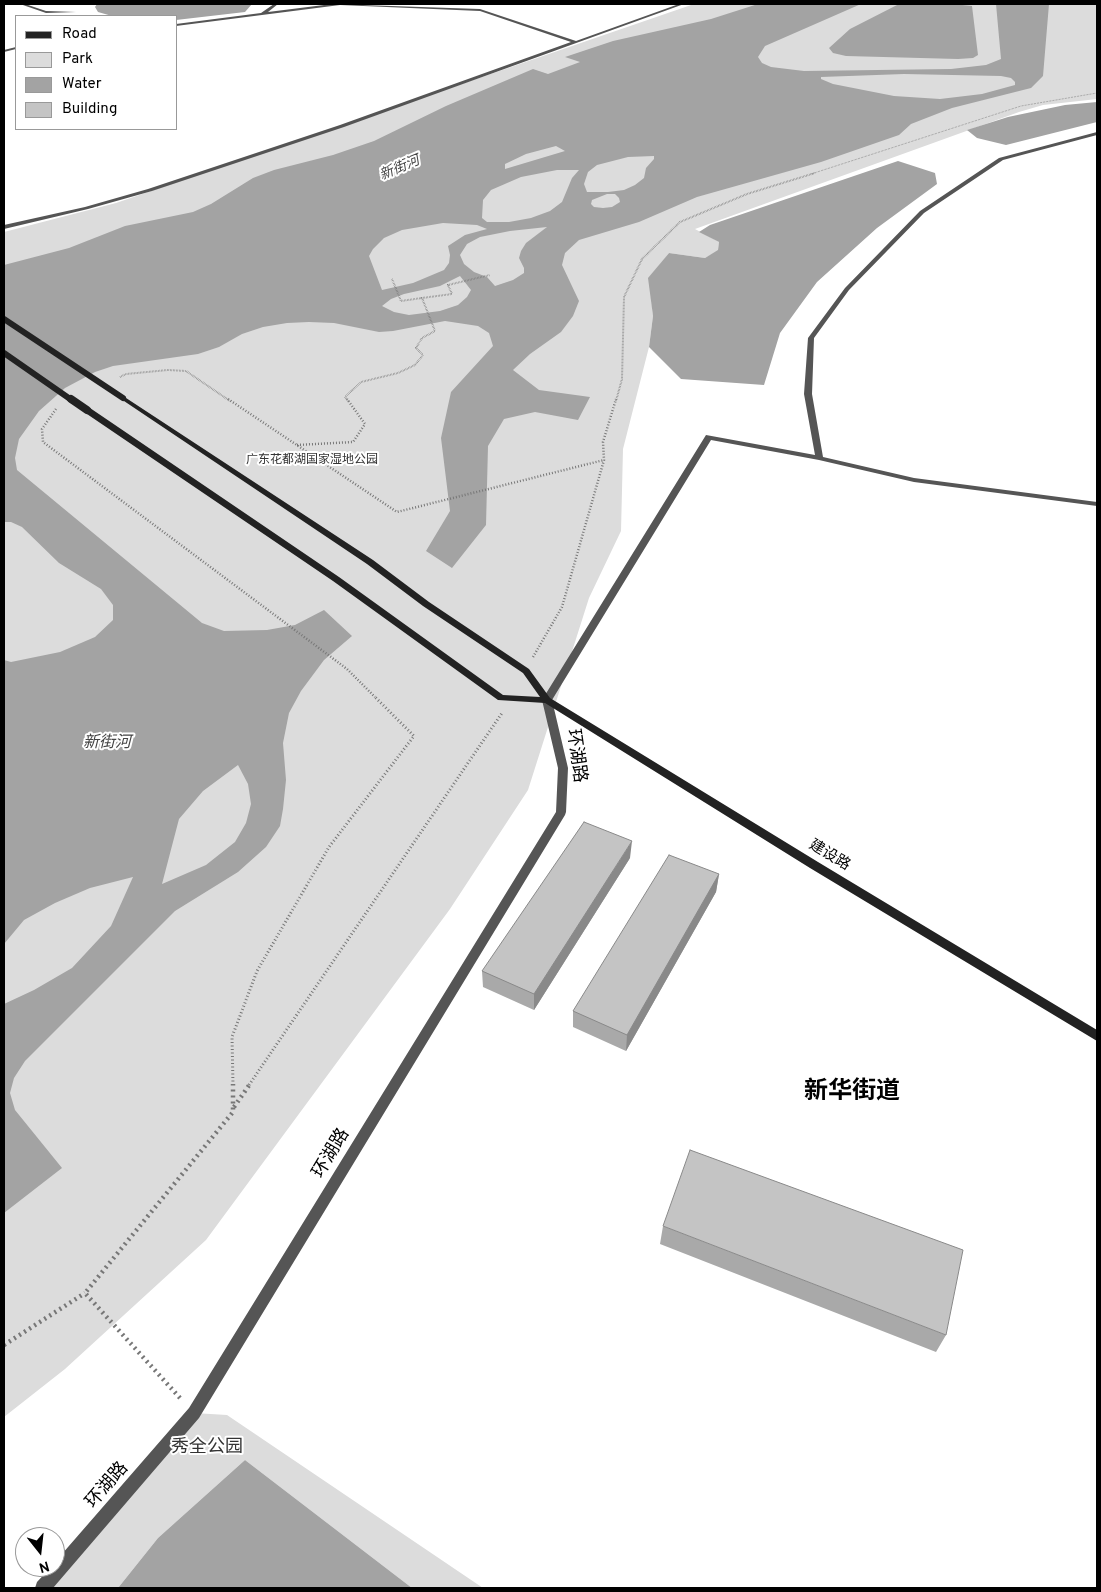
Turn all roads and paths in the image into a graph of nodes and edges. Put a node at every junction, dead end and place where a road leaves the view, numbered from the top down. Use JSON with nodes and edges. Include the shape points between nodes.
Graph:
{"nodes":[{"id":1,"x":22,"y":4,"type":"edge"},
{"id":2,"x":276,"y":4,"type":"edge"},
{"id":3,"x":682,"y":4,"type":"edge"},
{"id":4,"x":261,"y":14,"type":"junction"},
{"id":5,"x":79,"y":15,"type":"edge"},
{"id":6,"x":178,"y":25,"type":"edge"},
{"id":7,"x":576,"y":42,"type":"junction"},
{"id":8,"x":1097,"y":93,"type":"edge"},
{"id":9,"x":1097,"y":134,"type":"edge"},
{"id":10,"x":4,"y":227,"type":"edge"},
{"id":11,"x":490,"y":274,"type":"dead end"},
{"id":12,"x":392,"y":279,"type":"dead end"},
{"id":13,"x":422,"y":298,"type":"junction"},
{"id":14,"x":4,"y":319,"type":"edge"},
{"id":15,"x":4,"y":353,"type":"edge"},
{"id":16,"x":296,"y":445,"type":"dead end"},
{"id":17,"x":819,"y":458,"type":"junction"},
{"id":18,"x":604,"y":460,"type":"junction"},
{"id":19,"x":1097,"y":504,"type":"edge"},
{"id":20,"x":422,"y":506,"type":"dead end"},
{"id":21,"x":264,"y":607,"type":"dead end"},
{"id":22,"x":526,"y":671,"type":"junction"},
{"id":23,"x":510,"y":699,"type":"junction"},
{"id":24,"x":547,"y":700,"type":"junction"},
{"id":25,"x":1097,"y":1036,"type":"edge"},
{"id":26,"x":233,"y":1108,"type":"junction"},
{"id":27,"x":85,"y":1292,"type":"junction"},
{"id":28,"x":4,"y":1345,"type":"edge"},
{"id":29,"x":194,"y":1413,"type":"junction"},
{"id":30,"x":43,"y":1588,"type":"edge"}],
"edges":[{"from":1,"to":5,"type":"street","via":[[46,12],[73,10]]},
{"from":2,"to":4,"type":"street"},
{"from":3,"to":7,"type":"street"},
{"from":4,"to":6,"type":"street"},
{"from":4,"to":7,"type":"street","via":[[340,4],[480,10]]},
{"from":7,"to":10,"type":"street","via":[[342,126],[150,190]]},
{"from":8,"to":18,"type":"path","via":[[1021,106],[747,194],[680,222],[642,259],[624,297],[622,380],[604,442]]},
{"from":9,"to":17,"type":"street","via":[[1001,159],[922,212],[847,289],[811,338],[808,394]]},
{"from":11,"to":13,"type":"path","via":[[448,285],[452,294]]},
{"from":12,"to":13,"type":"path","via":[[401,301]]},
{"from":13,"to":16,"type":"path","via":[[435,331],[422,338],[416,348],[423,355],[414,365],[398,373],[361,382],[345,397],[365,424],[354,442]]},
{"from":14,"to":22,"type":"main road","bridge":true,"via":[[370,562]]},
{"from":15,"to":23,"type":"main road","bridge":true,"via":[[336,579],[501,698]]},
{"from":17,"to":19,"type":"street","via":[[914,480]]},
{"from":17,"to":24,"type":"street","via":[[709,437]]},
{"from":18,"to":20,"type":"path"},
{"from":18,"to":22,"type":"path","via":[[562,607]]},
{"from":21,"to":26,"type":"path","via":[[348,669],[414,736],[329,847],[257,971],[232,1037]]},
{"from":22,"to":24,"type":"main road"},
{"from":23,"to":24,"type":"main road"},
{"from":23,"to":26,"type":"path"},
{"from":24,"to":25,"type":"main road","name":"建设路"},
{"from":24,"to":29,"type":"street","name":"环湖路","via":[[563,768],[561,812]]},
{"from":26,"to":27,"type":"path","via":[[233,1112]]},
{"from":27,"to":28,"type":"path"},
{"from":27,"to":29,"type":"path"},
{"from":29,"to":30,"type":"street","name":"环湖路"}]}
